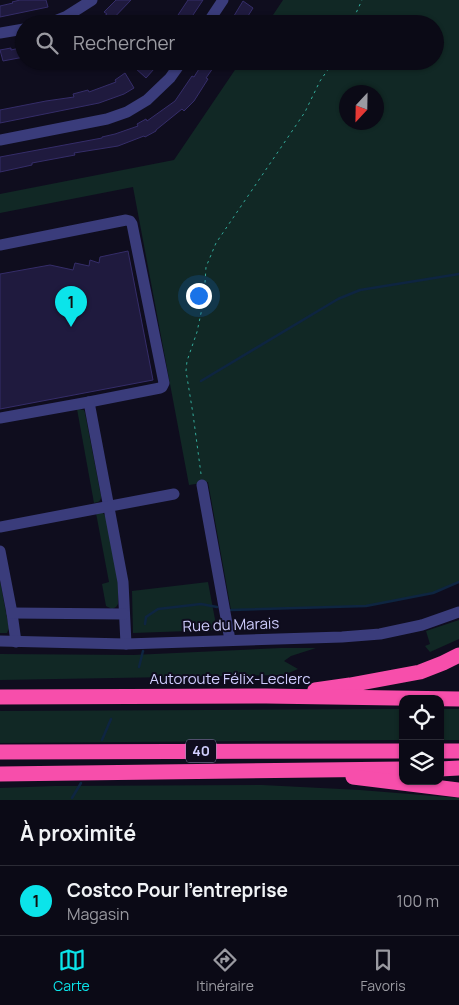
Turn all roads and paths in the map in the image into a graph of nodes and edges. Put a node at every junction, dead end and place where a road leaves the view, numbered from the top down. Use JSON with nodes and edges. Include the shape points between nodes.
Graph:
{"nodes":[{"id":1,"x":92,"y":0,"type":"edge"},
{"id":2,"x":223,"y":0,"type":"edge"},
{"id":3,"x":362,"y":0,"type":"edge"},
{"id":4,"x":69,"y":15,"type":"edge"},
{"id":5,"x":213,"y":15,"type":"edge"},
{"id":6,"x":355,"y":15,"type":"edge"},
{"id":7,"x":15,"y":30,"type":"edge"},
{"id":8,"x":0,"y":33,"type":"edge"},
{"id":9,"x":176,"y":70,"type":"edge"},
{"id":10,"x":328,"y":70,"type":"edge"},
{"id":11,"x":0,"y":140,"type":"edge"},
{"id":12,"x":0,"y":245,"type":"edge"},
{"id":13,"x":89,"y":402,"type":"junction"},
{"id":14,"x":0,"y":418,"type":"edge"},
{"id":15,"x":202,"y":485,"type":"joint"},
{"id":16,"x":174,"y":494,"type":"dead end"},
{"id":17,"x":109,"y":506,"type":"junction"},
{"id":18,"x":0,"y":527,"type":"edge"},
{"id":19,"x":0,"y":551,"type":"edge"},
{"id":20,"x":12,"y":612,"type":"junction"},
{"id":21,"x":459,"y":612,"type":"edge"},
{"id":22,"x":124,"y":614,"type":"junction"},
{"id":23,"x":230,"y":640,"type":"junction"},
{"id":24,"x":0,"y":642,"type":"edge"},
{"id":25,"x":16,"y":642,"type":"junction"},
{"id":26,"x":126,"y":644,"type":"junction"},
{"id":27,"x":459,"y":655,"type":"edge"},
{"id":28,"x":266,"y":696,"type":"junction"},
{"id":29,"x":0,"y":698,"type":"edge"},
{"id":30,"x":459,"y":699,"type":"edge"},
{"id":31,"x":399,"y":751,"type":"edge"},
{"id":32,"x":444,"y":751,"type":"edge"},
{"id":33,"x":459,"y":751,"type":"edge"},
{"id":34,"x":0,"y":752,"type":"edge"},
{"id":35,"x":444,"y":768,"type":"edge"},
{"id":36,"x":459,"y":768,"type":"edge"},
{"id":37,"x":399,"y":769,"type":"edge"},
{"id":38,"x":292,"y":770,"type":"junction"},
{"id":39,"x":5,"y":773,"type":"edge"},
{"id":40,"x":459,"y":790,"type":"edge"}],
"edges":[{"from":1,"to":4,"type":"street"},
{"from":2,"to":5,"type":"street"},
{"from":3,"to":6,"type":"path"},
{"from":7,"to":8,"type":"street"},
{"from":9,"to":11,"type":"street","via":[[147,100],[127,112],[107,119]]},
{"from":10,"to":15,"type":"path","via":[[304,112],[216,244],[206,267],[204,299],[186,371]]},
{"from":12,"to":13,"type":"street","via":[[126,220],[132,224],[164,383],[160,388]]},
{"from":13,"to":14,"type":"street"},
{"from":13,"to":17,"type":"street"},
{"from":15,"to":23,"type":"street"},
{"from":16,"to":17,"type":"street"},
{"from":17,"to":18,"type":"street"},
{"from":17,"to":22,"type":"street","via":[[123,582]]},
{"from":19,"to":20,"type":"street"},
{"from":20,"to":22,"type":"street"},
{"from":20,"to":25,"type":"street"},
{"from":21,"to":23,"type":"street","name":"Rue du Marais","via":[[422,625],[380,634]]},
{"from":22,"to":26,"type":"street"},
{"from":23,"to":26,"type":"street","name":"Rue du Marais"},
{"from":24,"to":25,"type":"street","name":"Rue du Marais"},
{"from":25,"to":26,"type":"street","name":"Rue du Marais"},
{"from":27,"to":28,"type":"highway","via":[[420,672]]},
{"from":28,"to":29,"type":"highway","name":"Autoroute Félix-Leclerc"},
{"from":28,"to":30,"type":"highway","name":"Autoroute Félix-Leclerc"},
{"from":31,"to":34,"type":"highway","number":"40"},
{"from":32,"to":33,"type":"highway"},
{"from":35,"to":36,"type":"highway"},
{"from":37,"to":38,"type":"highway"},
{"from":38,"to":39,"type":"highway"},
{"from":38,"to":40,"type":"highway"}]}
